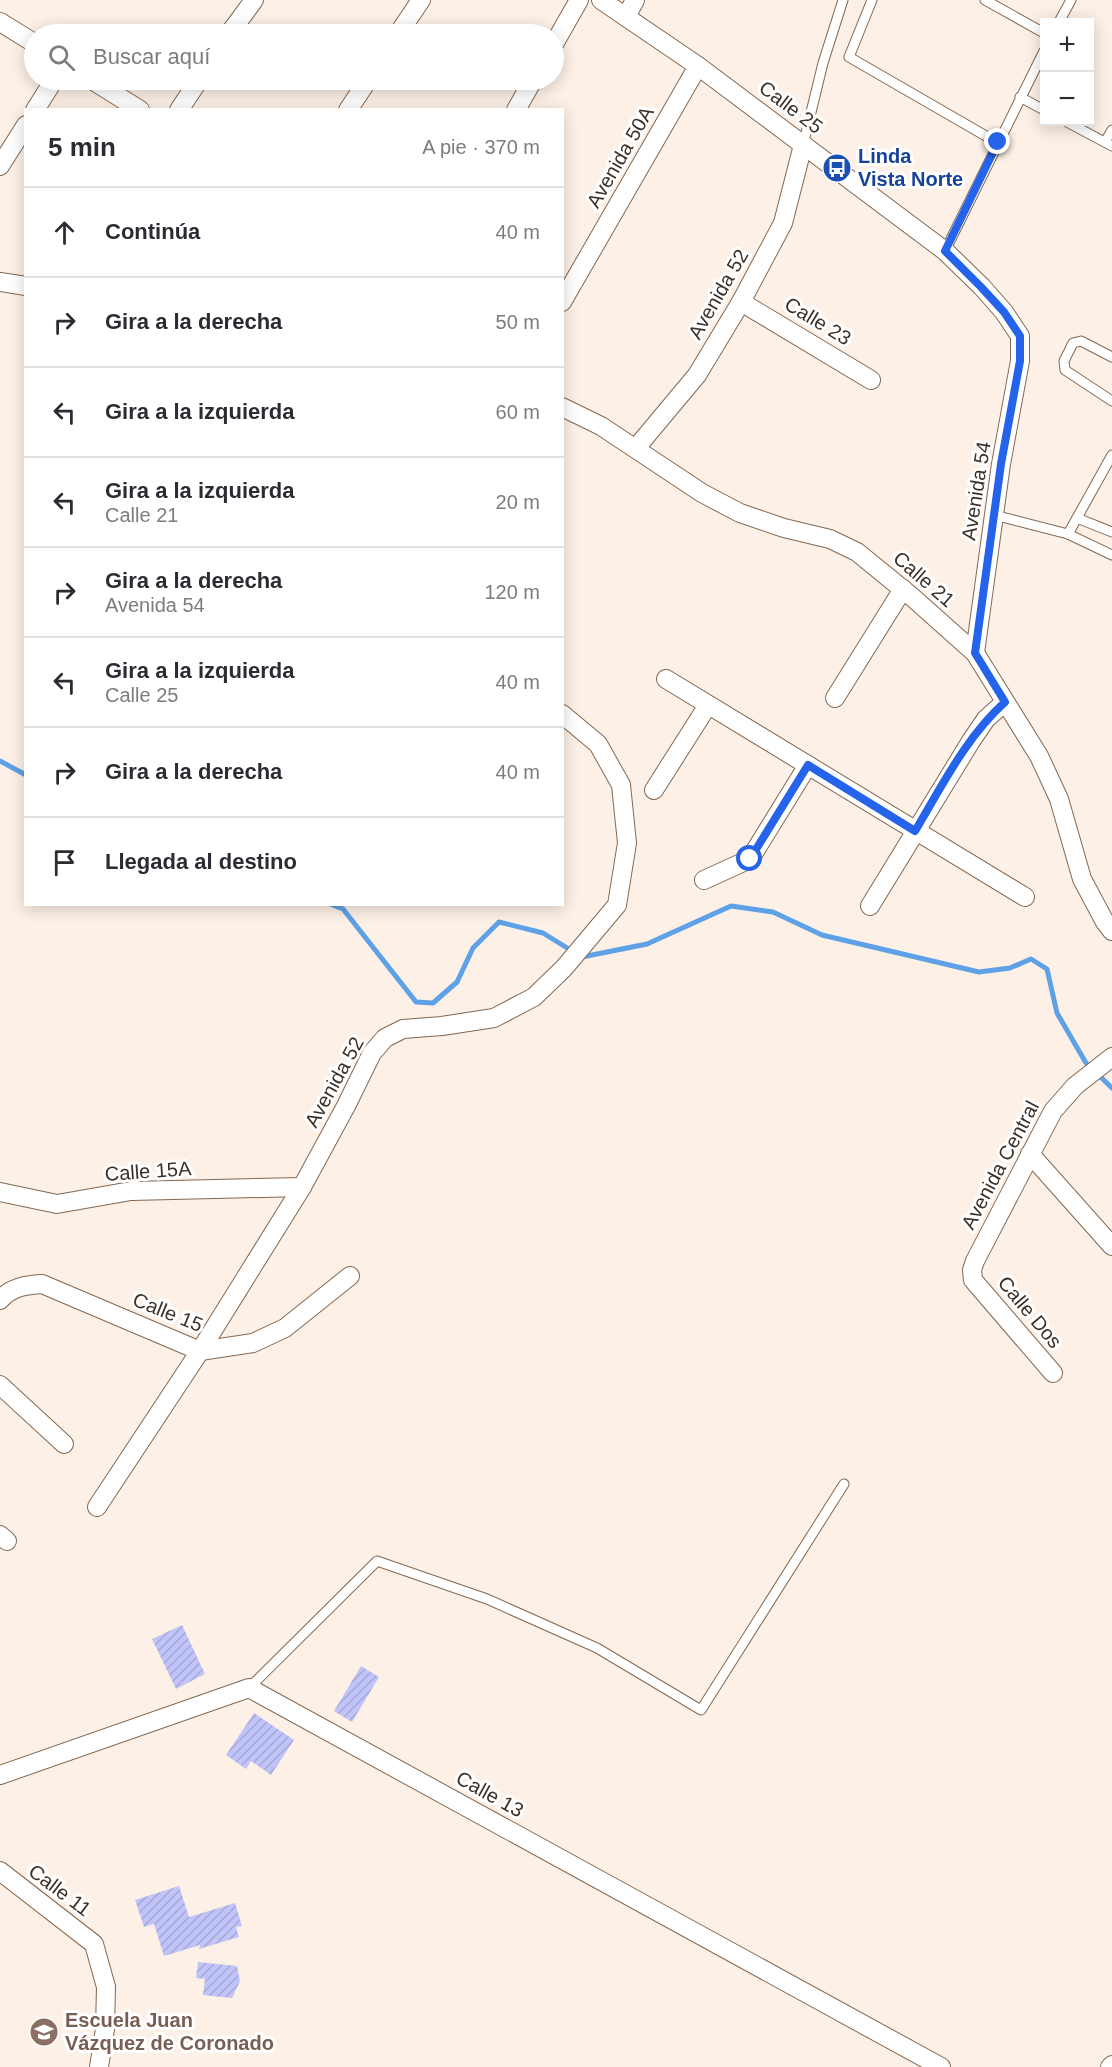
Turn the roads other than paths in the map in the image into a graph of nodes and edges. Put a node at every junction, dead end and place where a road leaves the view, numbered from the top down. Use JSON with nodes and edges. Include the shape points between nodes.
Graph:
{"nodes":[{"id":1,"x":254,"y":0,"type":"edge"},
{"id":2,"x":421,"y":0,"type":"edge"},
{"id":3,"x":579,"y":0,"type":"edge"},
{"id":4,"x":601,"y":0,"type":"edge"},
{"id":5,"x":635,"y":0,"type":"edge"},
{"id":6,"x":843,"y":0,"type":"edge"},
{"id":7,"x":872,"y":0,"type":"edge"},
{"id":8,"x":985,"y":0,"type":"edge"},
{"id":9,"x":1071,"y":0,"type":"edge"},
{"id":10,"x":626,"y":17,"type":"junction"},
{"id":11,"x":1061,"y":18,"type":"edge"},
{"id":12,"x":0,"y":21,"type":"edge"},
{"id":13,"x":237,"y":24,"type":"edge"},
{"id":14,"x":405,"y":24,"type":"edge"},
{"id":15,"x":564,"y":26,"type":"edge"},
{"id":16,"x":1040,"y":31,"type":"edge"},
{"id":17,"x":24,"y":37,"type":"edge"},
{"id":18,"x":1040,"y":59,"type":"edge"},
{"id":19,"x":698,"y":66,"type":"junction"},
{"id":20,"x":48,"y":90,"type":"edge"},
{"id":21,"x":108,"y":90,"type":"edge"},
{"id":22,"x":192,"y":90,"type":"edge"},
{"id":23,"x":361,"y":90,"type":"edge"},
{"id":24,"x":527,"y":90,"type":"edge"},
{"id":25,"x":1020,"y":97,"type":"junction"},
{"id":26,"x":36,"y":108,"type":"edge"},
{"id":27,"x":137,"y":108,"type":"edge"},
{"id":28,"x":180,"y":108,"type":"edge"},
{"id":29,"x":349,"y":108,"type":"edge"},
{"id":30,"x":517,"y":108,"type":"edge"},
{"id":31,"x":1040,"y":108,"type":"edge"},
{"id":32,"x":1074,"y":126,"type":"edge"},
{"id":33,"x":24,"y":128,"type":"edge"},
{"id":34,"x":1112,"y":130,"type":"edge"},
{"id":35,"x":998,"y":142,"type":"junction"},
{"id":36,"x":1108,"y":144,"type":"edge"},
{"id":37,"x":803,"y":145,"type":"junction"},
{"id":38,"x":0,"y":166,"type":"edge"},
{"id":39,"x":945,"y":251,"type":"junction"},
{"id":40,"x":0,"y":282,"type":"edge"},
{"id":41,"x":24,"y":286,"type":"edge"},
{"id":42,"x":564,"y":299,"type":"edge"},
{"id":43,"x":741,"y":302,"type":"junction"},
{"id":44,"x":1020,"y":336,"type":"joint"},
{"id":45,"x":1112,"y":357,"type":"edge"},
{"id":46,"x":872,"y":380,"type":"dead end"},
{"id":47,"x":1112,"y":401,"type":"edge"},
{"id":48,"x":564,"y":408,"type":"edge"},
{"id":49,"x":636,"y":448,"type":"junction"},
{"id":50,"x":1112,"y":455,"type":"edge"},
{"id":51,"x":994,"y":515,"type":"junction"},
{"id":52,"x":1077,"y":518,"type":"junction"},
{"id":53,"x":1112,"y":532,"type":"edge"},
{"id":54,"x":1068,"y":534,"type":"junction"},
{"id":55,"x":1112,"y":555,"type":"edge"},
{"id":56,"x":903,"y":589,"type":"junction"},
{"id":57,"x":975,"y":653,"type":"junction"},
{"id":58,"x":666,"y":679,"type":"dead end"},
{"id":59,"x":835,"y":698,"type":"dead end"},
{"id":60,"x":1005,"y":702,"type":"junction"},
{"id":61,"x":708,"y":705,"type":"junction"},
{"id":62,"x":564,"y":716,"type":"edge"},
{"id":63,"x":808,"y":765,"type":"junction"},
{"id":64,"x":654,"y":790,"type":"dead end"},
{"id":65,"x":915,"y":831,"type":"junction"},
{"id":66,"x":704,"y":880,"type":"dead end"},
{"id":67,"x":1025,"y":897,"type":"dead end"},
{"id":68,"x":870,"y":906,"type":"dead end"},
{"id":69,"x":1112,"y":931,"type":"edge"},
{"id":70,"x":1110,"y":1059,"type":"edge"},
{"id":71,"x":1030,"y":1154,"type":"junction"},
{"id":72,"x":302,"y":1187,"type":"junction"},
{"id":73,"x":0,"y":1192,"type":"edge"},
{"id":74,"x":1112,"y":1246,"type":"edge"},
{"id":75,"x":350,"y":1276,"type":"dead end"},
{"id":76,"x":973,"y":1280,"type":"joint"},
{"id":77,"x":0,"y":1300,"type":"edge"},
{"id":78,"x":200,"y":1351,"type":"junction"},
{"id":79,"x":1053,"y":1373,"type":"dead end"},
{"id":80,"x":0,"y":1385,"type":"edge"},
{"id":81,"x":64,"y":1444,"type":"dead end"},
{"id":82,"x":844,"y":1484,"type":"dead end"},
{"id":83,"x":97,"y":1507,"type":"dead end"},
{"id":84,"x":249,"y":1688,"type":"junction"},
{"id":85,"x":0,"y":1775,"type":"edge"},
{"id":86,"x":0,"y":1871,"type":"edge"},
{"id":87,"x":99,"y":2067,"type":"edge"},
{"id":88,"x":941,"y":2067,"type":"edge"}],
"edges":[{"from":1,"to":13,"type":"street"},
{"from":2,"to":14,"type":"street"},
{"from":3,"to":15,"type":"street"},
{"from":4,"to":10,"type":"street","name":"Calle 25"},
{"from":5,"to":10,"type":"street"},
{"from":6,"to":37,"type":"lane","via":[[822,63]]},
{"from":7,"to":35,"type":"lane","via":[[849,57]]},
{"from":8,"to":16,"type":"lane"},
{"from":9,"to":11,"type":"lane"},
{"from":10,"to":19,"type":"street","name":"Calle 25"},
{"from":12,"to":17,"type":"street"},
{"from":18,"to":25,"type":"lane"},
{"from":19,"to":37,"type":"street","name":"Calle 25"},
{"from":19,"to":42,"type":"street","name":"Avenida 50A"},
{"from":20,"to":26,"type":"street"},
{"from":21,"to":27,"type":"street"},
{"from":22,"to":28,"type":"street"},
{"from":23,"to":29,"type":"street"},
{"from":24,"to":30,"type":"street"},
{"from":25,"to":31,"type":"lane"},
{"from":25,"to":35,"type":"lane"},
{"from":32,"to":36,"type":"lane"},
{"from":33,"to":38,"type":"street"},
{"from":34,"to":36,"type":"lane"},
{"from":35,"to":39,"type":"lane"},
{"from":37,"to":39,"type":"street","name":"Calle 25"},
{"from":37,"to":43,"type":"street","name":"Avenida 52","via":[[783,223]]},
{"from":39,"to":44,"type":"street","name":"Calle 25","via":[[989,296]]},
{"from":40,"to":41,"type":"street"},
{"from":43,"to":46,"type":"street","name":"Calle 23"},
{"from":43,"to":49,"type":"street","name":"Avenida 52","via":[[697,375]]},
{"from":44,"to":51,"type":"street","name":"Avenida 54","via":[[1020,361]]},
{"from":45,"to":47,"type":"lane","via":[[1081,341],[1073,343],[1064,361],[1065,370]]},
{"from":48,"to":49,"type":"street","name":"Calle 21"},
{"from":49,"to":56,"type":"street","name":"Calle 21","via":[[702,493],[740,513],[830,539],[857,552]]},
{"from":50,"to":52,"type":"lane"},
{"from":51,"to":54,"type":"lane"},
{"from":51,"to":57,"type":"street","name":"Avenida 54"},
{"from":52,"to":53,"type":"lane"},
{"from":52,"to":54,"type":"lane"},
{"from":54,"to":55,"type":"lane"},
{"from":56,"to":57,"type":"street","name":"Calle 21"},
{"from":56,"to":59,"type":"street"},
{"from":57,"to":60,"type":"street","name":"Calle 21"},
{"from":58,"to":61,"type":"street"},
{"from":60,"to":65,"type":"street","via":[[970,741]]},
{"from":60,"to":69,"type":"street","name":"Calle 21","via":[[1039,756],[1059,799],[1082,879]]},
{"from":61,"to":63,"type":"street"},
{"from":61,"to":64,"type":"street"},
{"from":62,"to":72,"type":"street","name":"Avenida 52","via":[[598,744],[621,785],[627,843],[617,905],[534,998],[495,1018],[403,1029],[385,1038],[372,1053]]},
{"from":63,"to":65,"type":"street"},
{"from":63,"to":66,"type":"street","via":[[750,859]]},
{"from":65,"to":67,"type":"street"},
{"from":65,"to":68,"type":"street"},
{"from":70,"to":71,"type":"street","name":"Avenida Central","via":[[1062,1099]]},
{"from":71,"to":74,"type":"street"},
{"from":71,"to":76,"type":"street","name":"Avenida Central","via":[[975,1261]]},
{"from":72,"to":73,"type":"street","name":"Calle 15A","via":[[131,1191],[57,1204]]},
{"from":72,"to":78,"type":"street","name":"Avenida 52"},
{"from":75,"to":78,"type":"street","name":"Calle 15","via":[[285,1328],[254,1343]]},
{"from":76,"to":79,"type":"street","name":"Calle Dos"},
{"from":77,"to":78,"type":"street","name":"Calle 15","via":[[25,1285],[42,1284]]},
{"from":78,"to":83,"type":"street","name":"Avenida 52"},
{"from":80,"to":81,"type":"street"},
{"from":82,"to":84,"type":"lane","via":[[701,1710],[597,1648],[487,1599],[378,1561]]},
{"from":84,"to":85,"type":"street"},
{"from":84,"to":88,"type":"street","name":"Calle 13"},
{"from":86,"to":87,"type":"street","name":"Calle 11","via":[[94,1944],[106,1987]]}]}
